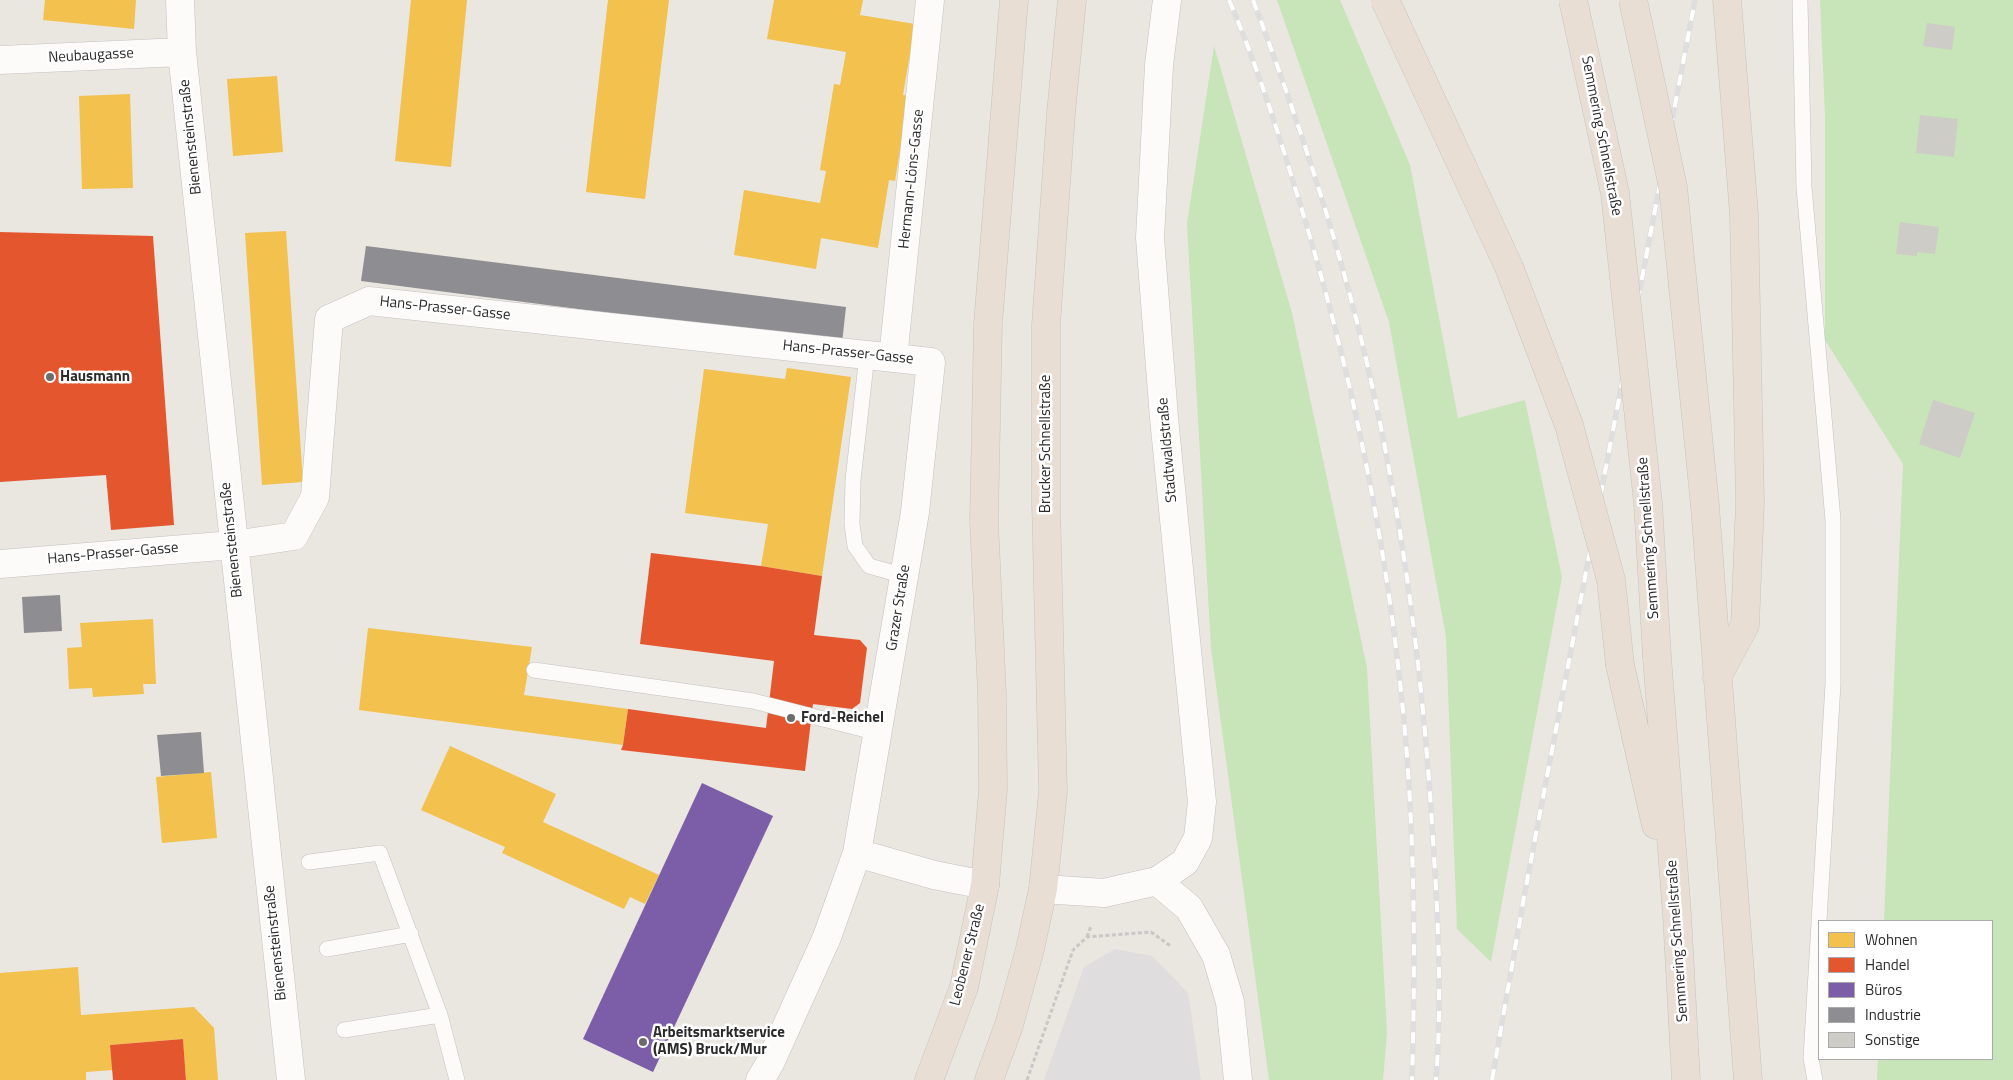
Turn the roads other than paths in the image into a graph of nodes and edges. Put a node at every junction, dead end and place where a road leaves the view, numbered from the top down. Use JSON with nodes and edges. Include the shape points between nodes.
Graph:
{"nodes":[{"id":1,"x":180,"y":0,"type":"edge"},
{"id":2,"x":930,"y":0,"type":"edge"},
{"id":3,"x":1014,"y":0,"type":"edge"},
{"id":4,"x":1072,"y":0,"type":"edge"},
{"id":5,"x":1167,"y":0,"type":"edge"},
{"id":6,"x":1385,"y":0,"type":"edge"},
{"id":7,"x":1573,"y":0,"type":"edge"},
{"id":8,"x":1633,"y":0,"type":"edge"},
{"id":9,"x":1727,"y":0,"type":"edge"},
{"id":10,"x":1800,"y":0,"type":"edge"},
{"id":11,"x":182,"y":52,"type":"junction"},
{"id":12,"x":0,"y":60,"type":"edge"},
{"id":13,"x":880,"y":357,"type":"junction"},
{"id":14,"x":931,"y":362,"type":"joint"},
{"id":15,"x":233,"y":545,"type":"junction"},
{"id":16,"x":0,"y":564,"type":"edge"},
{"id":17,"x":905,"y":576,"type":"junction"},
{"id":18,"x":534,"y":670,"type":"dead end"},
{"id":19,"x":1717,"y":677,"type":"junction"},
{"id":20,"x":878,"y":733,"type":"junction"},
{"id":21,"x":857,"y":852,"type":"junction"},
{"id":22,"x":309,"y":862,"type":"dead end"},
{"id":23,"x":1156,"y":882,"type":"junction"},
{"id":24,"x":985,"y":886,"type":"junction"},
{"id":25,"x":1043,"y":889,"type":"junction"},
{"id":26,"x":1677,"y":914,"type":"junction"},
{"id":27,"x":1819,"y":920,"type":"edge"},
{"id":28,"x":411,"y":934,"type":"junction"},
{"id":29,"x":1818,"y":941,"type":"edge"},
{"id":30,"x":327,"y":949,"type":"dead end"},
{"id":31,"x":440,"y":1015,"type":"junction"},
{"id":32,"x":344,"y":1030,"type":"dead end"},
{"id":33,"x":291,"y":1080,"type":"edge"},
{"id":34,"x":457,"y":1080,"type":"edge"},
{"id":35,"x":760,"y":1080,"type":"edge"},
{"id":36,"x":929,"y":1080,"type":"edge"},
{"id":37,"x":989,"y":1080,"type":"edge"},
{"id":38,"x":1238,"y":1080,"type":"edge"},
{"id":39,"x":1686,"y":1080,"type":"edge"},
{"id":40,"x":1748,"y":1080,"type":"edge"},
{"id":41,"x":1815,"y":1080,"type":"edge"}],
"edges":[{"from":1,"to":11,"type":"street","name":"Bienensteinstraße"},
{"from":2,"to":13,"type":"street","name":"Hermann-Löns-Gasse"},
{"from":3,"to":24,"type":"highway","via":[[988,324],[984,521],[993,790]]},
{"from":4,"to":25,"type":"highway","name":"Brucker Schnellstraße","via":[[1046,326],[1046,503],[1053,792]]},
{"from":5,"to":23,"type":"street","name":"Stadtwaldstraße","via":[[1158,65],[1150,238],[1164,418],[1202,802],[1198,838],[1185,862]]},
{"from":6,"to":26,"type":"highway","bridge":true,"via":[[1509,267],[1569,425],[1611,580],[1620,665]]},
{"from":7,"to":26,"type":"highway","name":"Semmering Schnellstraße","bridge":true,"via":[[1615,193],[1648,503]]},
{"from":8,"to":19,"type":"highway","bridge":true,"via":[[1673,187],[1705,506]]},
{"from":9,"to":19,"type":"highway","via":[[1744,214],[1750,502],[1745,625]]},
{"from":10,"to":27,"type":"lane","via":[[1804,187],[1833,520],[1833,684]]},
{"from":11,"to":12,"type":"street","name":"Neubaugasse"},
{"from":11,"to":15,"type":"street","name":"Bienensteinstraße"},
{"from":13,"to":14,"type":"street","name":"Hans-Prasser-Gasse"},
{"from":13,"to":15,"type":"street","name":"Hans-Prasser-Gasse","via":[[369,301],[329,319],[315,497],[294,536]]},
{"from":13,"to":17,"type":"lane","via":[[852,480],[852,524],[855,546],[869,566]]},
{"from":14,"to":17,"type":"street","name":"Grazer Straße"},
{"from":15,"to":16,"type":"street","name":"Hans-Prasser-Gasse"},
{"from":15,"to":33,"type":"street","name":"Bienensteinstraße"},
{"from":17,"to":20,"type":"street","name":"Grazer Straße"},
{"from":18,"to":20,"type":"lane","via":[[753,701]]},
{"from":19,"to":40,"type":"highway"},
{"from":20,"to":21,"type":"street","name":"Grazer Straße"},
{"from":21,"to":24,"type":"street"},
{"from":21,"to":35,"type":"street","name":"Grazer Straße","via":[[827,936]]},
{"from":22,"to":28,"type":"lane","via":[[380,853]]},
{"from":23,"to":25,"type":"street","name":"Stadtwaldstraße","via":[[1104,893]]},
{"from":23,"to":38,"type":"street","via":[[1189,908],[1216,955],[1230,1002]]},
{"from":24,"to":36,"type":"highway","name":"Leobener Straße","via":[[964,988]]},
{"from":25,"to":37,"type":"highway","via":[[1009,1026]]},
{"from":26,"to":39,"type":"highway","name":"Semmering Schnellstraße"},
{"from":28,"to":30,"type":"lane"},
{"from":28,"to":31,"type":"lane"},
{"from":29,"to":41,"type":"lane","via":[[1812,1058]]},
{"from":31,"to":32,"type":"lane"},
{"from":31,"to":34,"type":"lane"}]}
